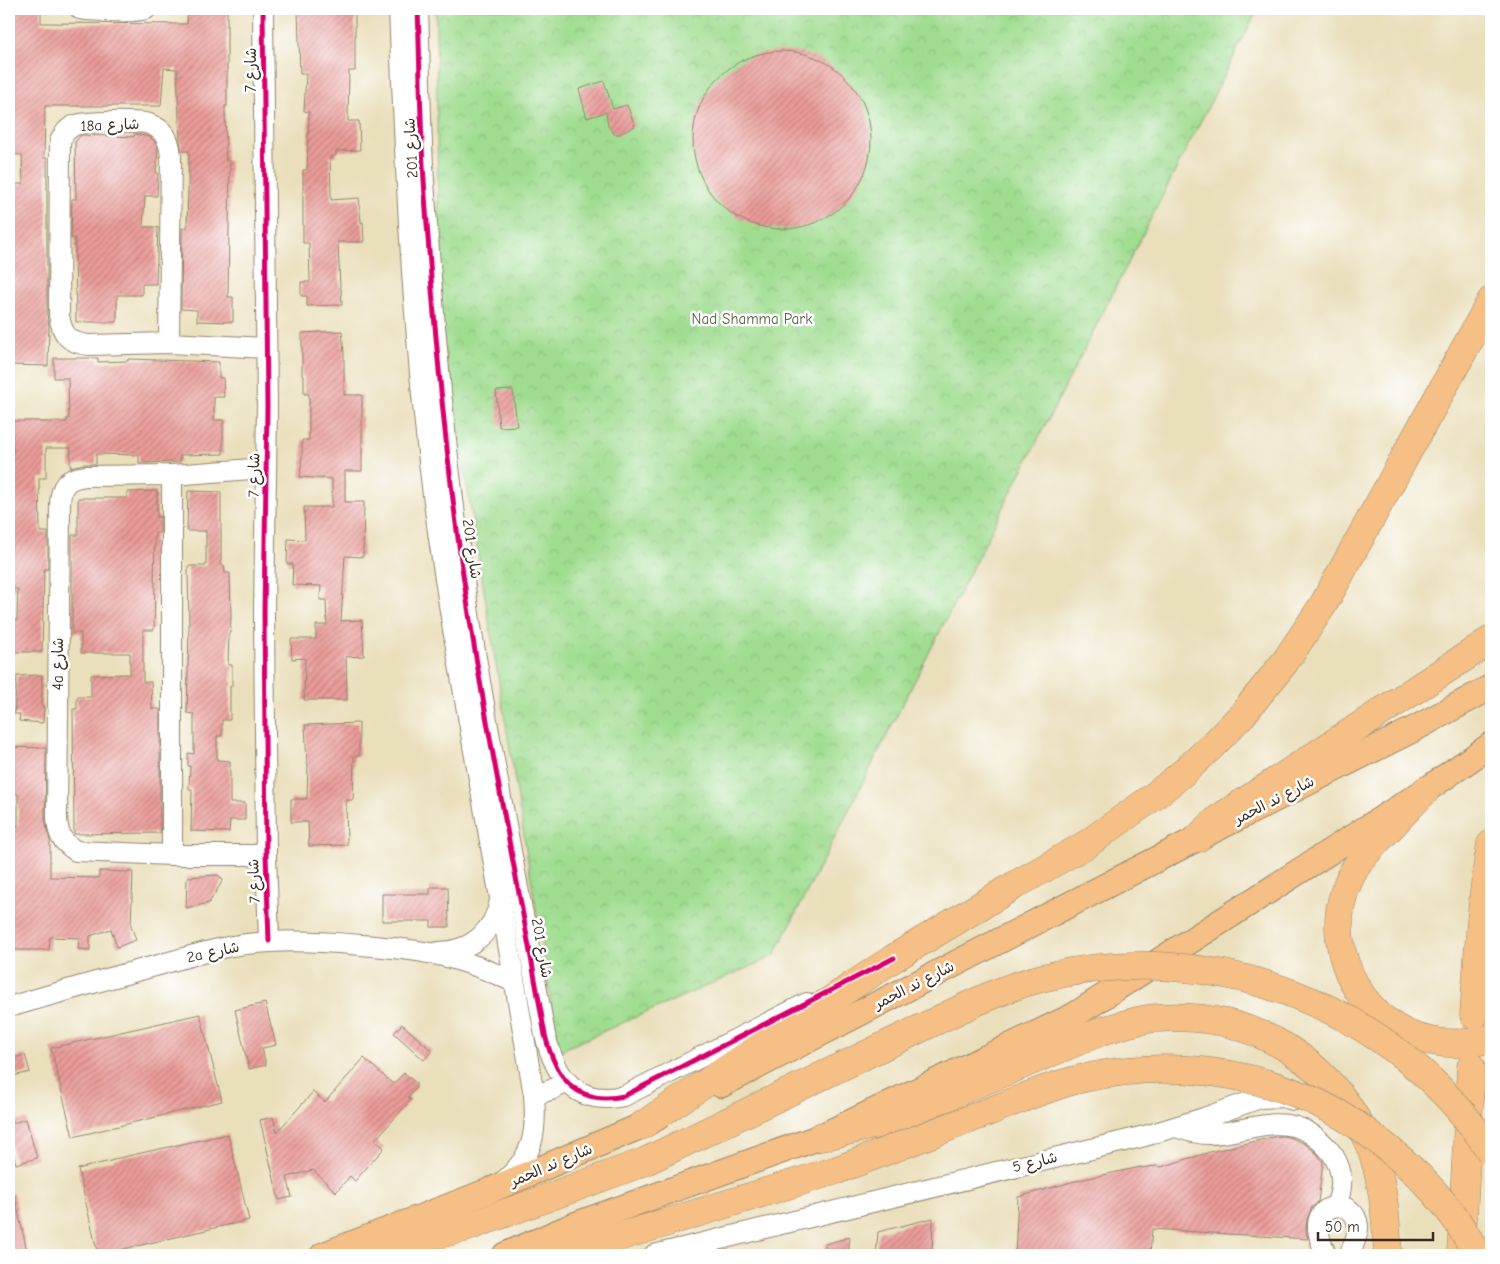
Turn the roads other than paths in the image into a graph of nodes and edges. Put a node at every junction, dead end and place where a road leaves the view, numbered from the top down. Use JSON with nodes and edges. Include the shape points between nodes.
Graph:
{"nodes":[{"id":1,"x":80,"y":9,"type":"edge"},
{"id":2,"x":146,"y":9,"type":"edge"},
{"id":3,"x":263,"y":9,"type":"edge"},
{"id":4,"x":399,"y":9,"type":"edge"},
{"id":5,"x":418,"y":9,"type":"edge"},
{"id":6,"x":1491,"y":301,"type":"edge"},
{"id":7,"x":169,"y":344,"type":"junction"},
{"id":8,"x":266,"y":348,"type":"junction"},
{"id":9,"x":266,"y":468,"type":"junction"},
{"id":10,"x":172,"y":475,"type":"junction"},
{"id":11,"x":1491,"y":640,"type":"edge"},
{"id":12,"x":1491,"y":687,"type":"edge"},
{"id":13,"x":1491,"y":745,"type":"edge"},
{"id":14,"x":1426,"y":790,"type":"junction"},
{"id":15,"x":1198,"y":838,"type":"junction"},
{"id":16,"x":1491,"y":844,"type":"edge"},
{"id":17,"x":172,"y":855,"type":"junction"},
{"id":18,"x":266,"y":855,"type":"junction"},
{"id":19,"x":501,"y":899,"type":"junction"},
{"id":20,"x":269,"y":942,"type":"junction"},
{"id":21,"x":423,"y":952,"type":"junction"},
{"id":22,"x":894,"y":958,"type":"junction"},
{"id":23,"x":514,"y":982,"type":"junction"},
{"id":24,"x":9,"y":1007,"type":"edge"},
{"id":25,"x":1474,"y":1015,"type":"dead end"},
{"id":26,"x":1491,"y":1038,"type":"edge"},
{"id":27,"x":1471,"y":1068,"type":"dead end"},
{"id":28,"x":567,"y":1082,"type":"junction"},
{"id":29,"x":534,"y":1095,"type":"junction"},
{"id":30,"x":641,"y":1126,"type":"junction"},
{"id":31,"x":1176,"y":1127,"type":"junction"},
{"id":32,"x":820,"y":1137,"type":"junction"},
{"id":33,"x":1491,"y":1152,"type":"edge"},
{"id":34,"x":1380,"y":1181,"type":"junction"},
{"id":35,"x":491,"y":1190,"type":"junction"},
{"id":36,"x":1336,"y":1206,"type":"junction"},
{"id":37,"x":323,"y":1255,"type":"edge"},
{"id":38,"x":349,"y":1255,"type":"edge"},
{"id":39,"x":505,"y":1255,"type":"edge"},
{"id":40,"x":526,"y":1255,"type":"edge"},
{"id":41,"x":654,"y":1255,"type":"edge"},
{"id":42,"x":1326,"y":1255,"type":"edge"},
{"id":43,"x":1350,"y":1255,"type":"edge"},
{"id":44,"x":1388,"y":1255,"type":"edge"},
{"id":45,"x":1461,"y":1255,"type":"edge"},
{"id":46,"x":1477,"y":1255,"type":"edge"}],
"edges":[{"from":1,"to":2,"type":"street"},
{"from":3,"to":8,"type":"street","name":"شارع 7"},
{"from":4,"to":19,"type":"street","name":"شارع 201","via":[[406,166],[430,471],[450,613]]},
{"from":5,"to":28,"type":"street","name":"شارع 201","via":[[423,163],[448,469],[478,670],[544,1035],[553,1060]]},
{"from":6,"to":22,"type":"highway","via":[[1323,605],[1285,662],[1242,715],[1184,772],[1121,821]]},
{"from":7,"to":7,"type":"street","name":"18a شارع","via":[[83,345],[68,337],[61,327],[60,141],[66,131],[76,125],[150,124],[160,129],[170,146]]},
{"from":7,"to":8,"type":"street","name":"18a شارع"},
{"from":8,"to":9,"type":"street","name":"شارع 7"},
{"from":9,"to":10,"type":"street","name":"4a شارع"},
{"from":9,"to":18,"type":"street","name":"شارع 7"},
{"from":10,"to":17,"type":"street"},
{"from":10,"to":17,"type":"street","name":"4a شارع","via":[[75,477],[65,484],[60,494],[58,831],[65,843],[76,851]]},
{"from":11,"to":15,"type":"highway","via":[[1218,819]]},
{"from":12,"to":15,"type":"main road","name":"شارع ند الحمر"},
{"from":13,"to":14,"type":"main road"},
{"from":14,"to":26,"type":"highway","via":[[1365,852],[1352,872],[1339,917],[1345,964],[1369,1005],[1407,1034],[1453,1044]]},
{"from":14,"to":32,"type":"main road","via":[[1073,1016]]},
{"from":15,"to":30,"type":"main road","name":"شارع ند الحمر"},
{"from":16,"to":25,"type":"highway","via":[[1480,925]]},
{"from":17,"to":18,"type":"street","name":"4a شارع"},
{"from":18,"to":20,"type":"street","name":"شارع 7"},
{"from":19,"to":21,"type":"street","name":"2a شارع","via":[[494,920],[473,943],[453,951]]},
{"from":19,"to":23,"type":"street","name":"شارع 201"},
{"from":20,"to":21,"type":"street","name":"2a شارع","via":[[344,943]]},
{"from":20,"to":24,"type":"street","name":"2a شارع","via":[[204,952]]},
{"from":21,"to":23,"type":"street","name":"2a شارع","via":[[470,964]]},
{"from":22,"to":28,"type":"street","via":[[624,1096],[609,1099],[593,1097],[579,1092]]},
{"from":22,"to":30,"type":"highway"},
{"from":23,"to":29,"type":"street","name":"شارع 201"},
{"from":27,"to":45,"type":"highway"},
{"from":28,"to":29,"type":"street"},
{"from":29,"to":35,"type":"street","name":"شارع 201","via":[[535,1133],[531,1144],[518,1167]]},
{"from":30,"to":35,"type":"main road","name":"شارع ند الحمر"},
{"from":31,"to":34,"type":"street","name":"شارع 5","via":[[1260,1098],[1282,1097],[1304,1102],[1342,1123]]},
{"from":31,"to":36,"type":"street","via":[[1210,1134],[1271,1124],[1287,1124],[1302,1129],[1316,1136],[1336,1160],[1342,1175]]},
{"from":31,"to":41,"type":"street","name":"شارع 5"},
{"from":32,"to":34,"type":"highway","via":[[878,1124],[1120,1026],[1156,1018],[1211,1019],[1264,1035],[1310,1064],[1348,1105],[1373,1155]]},
{"from":32,"to":39,"type":"main road","via":[[577,1224]]},
{"from":33,"to":38,"type":"highway","bridge":true,"via":[[1443,1091],[1402,1055],[1357,1024],[1308,999],[1257,981],[1194,969],[1149,966],[1095,968],[1041,978],[990,996],[644,1162],[465,1228]]},
{"from":34,"to":44,"type":"highway"},
{"from":35,"to":37,"type":"main road","name":"شارع ند الحمر"},
{"from":36,"to":42,"type":"street","via":[[1328,1209],[1318,1220]]},
{"from":36,"to":43,"type":"street","via":[[1345,1207],[1357,1220],[1359,1228]]},
{"from":40,"to":46,"type":"highway","bridge":true,"via":[[586,1247],[837,1170],[1079,1079],[1160,1068],[1202,1070],[1282,1088],[1356,1124],[1420,1176],[1447,1208]]}]}
